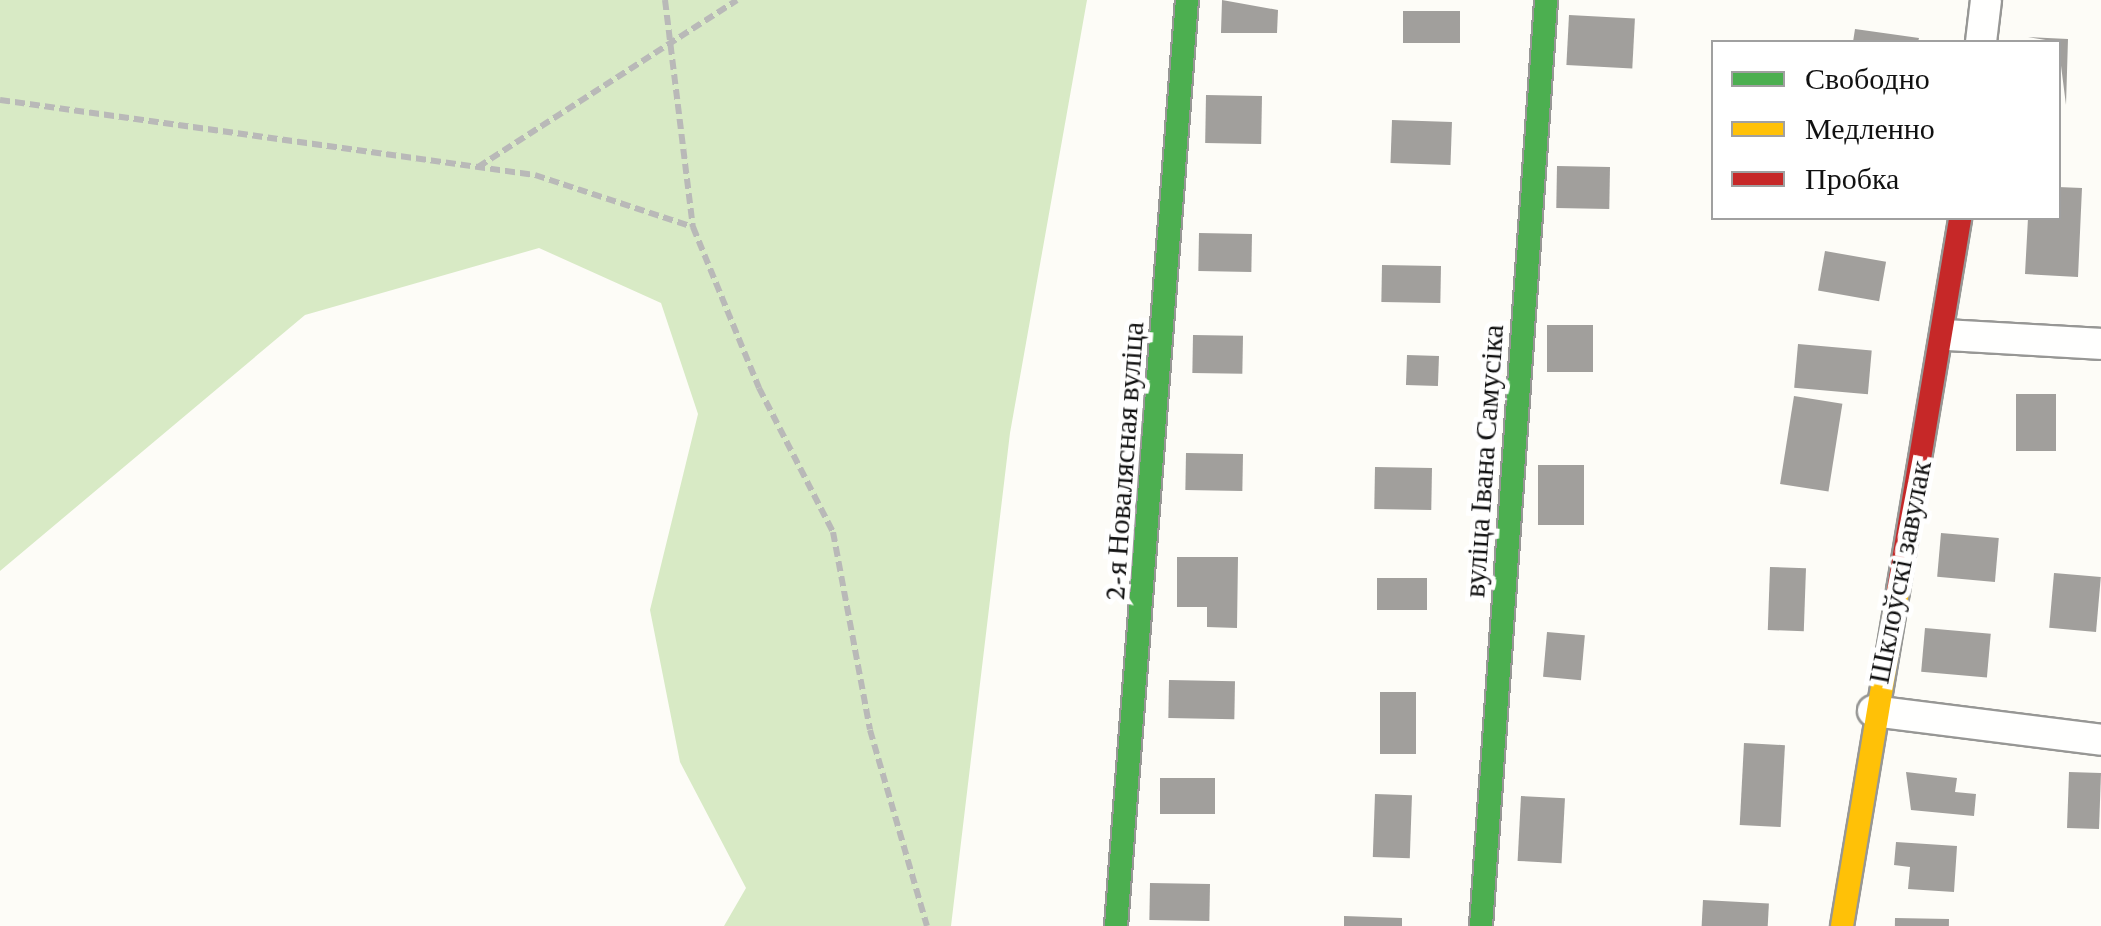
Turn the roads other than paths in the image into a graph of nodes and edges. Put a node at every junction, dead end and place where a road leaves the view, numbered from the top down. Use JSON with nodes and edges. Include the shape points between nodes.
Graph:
{"nodes":[{"id":1,"x":1187,"y":0,"type":"edge"},
{"id":2,"x":1546,"y":0,"type":"edge"},
{"id":3,"x":1986,"y":0,"type":"edge"},
{"id":4,"x":1981,"y":40,"type":"edge"},
{"id":5,"x":1960,"y":220,"type":"edge"},
{"id":6,"x":1946,"y":335,"type":"junction"},
{"id":7,"x":2101,"y":344,"type":"edge"},
{"id":8,"x":1873,"y":710,"type":"junction"},
{"id":9,"x":2101,"y":740,"type":"edge"},
{"id":10,"x":1116,"y":926,"type":"edge"},
{"id":11,"x":1482,"y":926,"type":"edge"},
{"id":12,"x":1842,"y":926,"type":"edge"}],
"edges":[{"from":1,"to":10,"type":"street","name":"2-я Новалясная вуліца"},
{"from":2,"to":11,"type":"street","name":"вуліца Івана Самусіка"},
{"from":3,"to":4,"type":"street"},
{"from":5,"to":6,"type":"street","name":"Шклоўскі завулак"},
{"from":6,"to":7,"type":"street"},
{"from":6,"to":8,"type":"street","name":"Шклоўскі завулак"},
{"from":8,"to":9,"type":"street"},
{"from":8,"to":12,"type":"street","name":"Шклоўскі завулак"}]}
